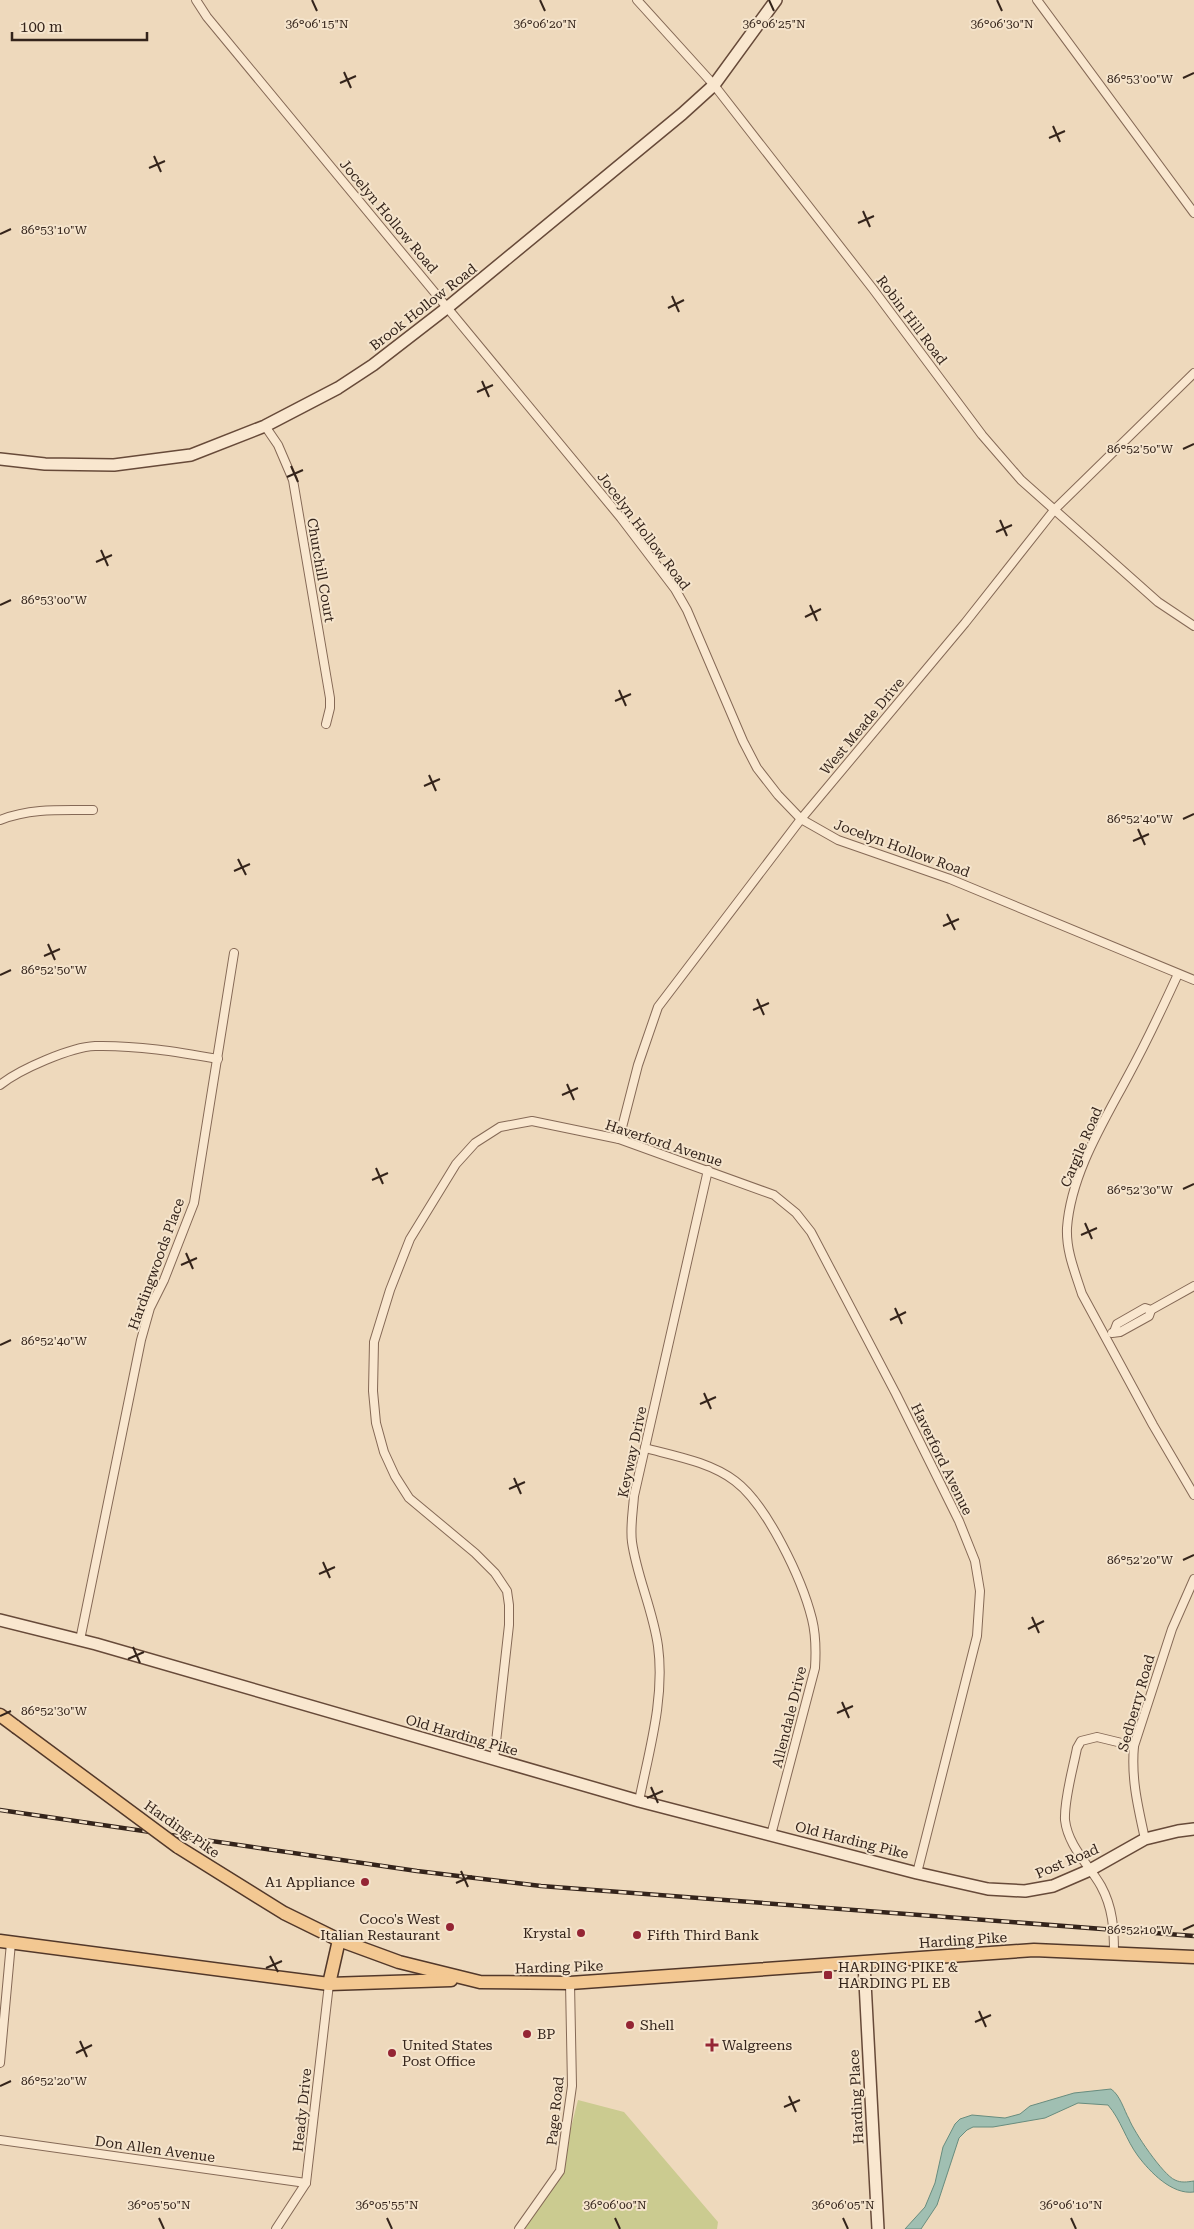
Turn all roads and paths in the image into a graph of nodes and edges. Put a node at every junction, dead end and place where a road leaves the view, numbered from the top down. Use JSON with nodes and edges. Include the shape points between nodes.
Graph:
{"nodes":[{"id":1,"x":196,"y":0,"type":"edge"},
{"id":2,"x":638,"y":0,"type":"edge"},
{"id":3,"x":776,"y":0,"type":"edge"},
{"id":4,"x":1037,"y":0,"type":"edge"},
{"id":5,"x":714,"y":85,"type":"junction"},
{"id":6,"x":1194,"y":213,"type":"edge"},
{"id":7,"x":448,"y":307,"type":"junction"},
{"id":8,"x":1194,"y":373,"type":"edge"},
{"id":9,"x":265,"y":426,"type":"junction"},
{"id":10,"x":0,"y":458,"type":"edge"},
{"id":11,"x":1055,"y":509,"type":"junction"},
{"id":12,"x":1194,"y":626,"type":"edge"},
{"id":13,"x":326,"y":724,"type":"dead end"},
{"id":14,"x":93,"y":810,"type":"dead end"},
{"id":15,"x":801,"y":819,"type":"junction"},
{"id":16,"x":0,"y":820,"type":"edge"},
{"id":17,"x":234,"y":953,"type":"dead end"},
{"id":18,"x":1178,"y":974,"type":"junction"},
{"id":19,"x":1194,"y":980,"type":"edge"},
{"id":20,"x":218,"y":1059,"type":"junction"},
{"id":21,"x":0,"y":1085,"type":"edge"},
{"id":22,"x":619,"y":1140,"type":"junction"},
{"id":23,"x":708,"y":1170,"type":"junction"},
{"id":24,"x":1194,"y":1286,"type":"edge"},
{"id":25,"x":1105,"y":1337,"type":"junction"},
{"id":26,"x":646,"y":1448,"type":"junction"},
{"id":27,"x":1194,"y":1495,"type":"edge"},
{"id":28,"x":1194,"y":1579,"type":"edge"},
{"id":29,"x":0,"y":1620,"type":"edge"},
{"id":30,"x":80,"y":1640,"type":"junction"},
{"id":31,"x":0,"y":1714,"type":"edge"},
{"id":32,"x":1134,"y":1746,"type":"junction"},
{"id":33,"x":494,"y":1760,"type":"junction"},
{"id":34,"x":639,"y":1801,"type":"junction"},
{"id":35,"x":1194,"y":1829,"type":"edge"},
{"id":36,"x":771,"y":1835,"type":"junction"},
{"id":37,"x":1145,"y":1839,"type":"junction"},
{"id":38,"x":1090,"y":1870,"type":"junction"},
{"id":39,"x":917,"y":1872,"type":"junction"},
{"id":40,"x":339,"y":1940,"type":"junction"},
{"id":41,"x":6,"y":1942,"type":"edge"},
{"id":42,"x":1114,"y":1953,"type":"junction"},
{"id":43,"x":1194,"y":1957,"type":"edge"},
{"id":44,"x":864,"y":1963,"type":"junction"},
{"id":45,"x":466,"y":1980,"type":"junction"},
{"id":46,"x":570,"y":1983,"type":"junction"},
{"id":47,"x":329,"y":1984,"type":"junction"},
{"id":48,"x":0,"y":2063,"type":"edge"},
{"id":49,"x":0,"y":2140,"type":"edge"},
{"id":50,"x":306,"y":2183,"type":"junction"},
{"id":51,"x":276,"y":2229,"type":"edge"},
{"id":52,"x":519,"y":2229,"type":"edge"},
{"id":53,"x":878,"y":2229,"type":"edge"}],
"edges":[{"from":1,"to":7,"type":"street","name":"Jocelyn Hollow Road"},
{"from":2,"to":5,"type":"street","name":"Robin Hill Road"},
{"from":3,"to":5,"type":"street","name":"Brook Hollow Road"},
{"from":4,"to":6,"type":"street"},
{"from":5,"to":7,"type":"street","name":"Brook Hollow Road"},
{"from":5,"to":11,"type":"street","name":"Robin Hill Road","via":[[873,288],[982,435],[1021,480]]},
{"from":7,"to":9,"type":"street","name":"Brook Hollow Road","via":[[338,388]]},
{"from":7,"to":15,"type":"street","name":"Jocelyn Hollow Road","via":[[622,518],[675,589],[757,768]]},
{"from":8,"to":11,"type":"street","name":"West Meade Drive"},
{"from":9,"to":10,"type":"street","name":"Brook Hollow Road","via":[[191,455],[114,465],[45,464]]},
{"from":9,"to":13,"type":"street","name":"Churchill Court","via":[[293,480],[330,698]]},
{"from":11,"to":12,"type":"street","name":"Robin Hill Road","via":[[1158,602]]},
{"from":11,"to":15,"type":"street","name":"West Meade Drive","via":[[965,623]]},
{"from":14,"to":16,"type":"street","via":[[43,810]]},
{"from":15,"to":18,"type":"street","name":"Jocelyn Hollow Road","via":[[838,840],[926,869]]},
{"from":15,"to":22,"type":"street","name":"West Meade Drive","via":[[658,1007],[638,1065]]},
{"from":17,"to":20,"type":"street","name":"Hardingwoods Place"},
{"from":18,"to":19,"type":"street","name":"Jocelyn Hollow Road"},
{"from":18,"to":25,"type":"street","name":"Cargile Road","via":[[1155,1025],[1096,1136],[1073,1194],[1067,1227],[1068,1247],[1082,1294]]},
{"from":20,"to":21,"type":"street","via":[[169,1050],[93,1046],[53,1057]]},
{"from":20,"to":30,"type":"street","name":"Hardingwoods Place","via":[[194,1203],[150,1308],[141,1340]]},
{"from":22,"to":23,"type":"street","name":"Haverford Avenue"},
{"from":22,"to":33,"type":"street","name":"Haverford Avenue","via":[[532,1121],[500,1126],[474,1143],[456,1165],[410,1239],[374,1342],[376,1423],[394,1474],[409,1498],[495,1572],[506,1591],[509,1625]]},
{"from":23,"to":26,"type":"street","name":"Keyway Drive"},
{"from":23,"to":39,"type":"street","name":"Haverford Avenue","via":[[774,1194],[796,1213],[811,1232],[955,1513],[975,1560],[980,1591],[977,1636]]},
{"from":24,"to":25,"type":"street","via":[[1151,1310],[1149,1316]]},
{"from":25,"to":27,"type":"street","name":"Cargile Road"},
{"from":26,"to":34,"type":"street","name":"Keyway Drive","via":[[634,1496],[632,1541],[652,1614],[658,1647],[658,1677],[657,1710]]},
{"from":26,"to":36,"type":"street","name":"Allendale Drive","via":[[719,1470],[735,1481],[759,1506],[806,1597],[816,1642],[815,1668]]},
{"from":28,"to":32,"type":"street","name":"Sedberry Road","via":[[1172,1629]]},
{"from":29,"to":30,"type":"street","name":"Old Harding Pike"},
{"from":30,"to":33,"type":"street","name":"Old Harding Pike"},
{"from":31,"to":40,"type":"main road","name":"Harding Pike","bridge":true,"via":[[178,1847],[284,1913]]},
{"from":32,"to":37,"type":"street","name":"Sedberry Road","via":[[1133,1787]]},
{"from":32,"to":38,"type":"street","via":[[1096,1737],[1082,1741],[1077,1748],[1066,1820],[1074,1846]]},
{"from":33,"to":34,"type":"street","name":"Old Harding Pike"},
{"from":34,"to":36,"type":"street","name":"Old Harding Pike"},
{"from":35,"to":37,"type":"street","name":"Post Road"},
{"from":36,"to":39,"type":"street","name":"Old Harding Pike"},
{"from":37,"to":38,"type":"street","name":"Post Road"},
{"from":38,"to":39,"type":"street","name":"Post Road","via":[[1053,1886],[1025,1891],[988,1889]]},
{"from":38,"to":42,"type":"street","via":[[1112,1914]]},
{"from":40,"to":45,"type":"main road","name":"Harding Pike","via":[[398,1962]]},
{"from":40,"to":47,"type":"main road"},
{"from":41,"to":47,"type":"main road"},
{"from":41,"to":48,"type":"street"},
{"from":42,"to":43,"type":"main road","name":"Harding Pike"},
{"from":42,"to":44,"type":"main road","name":"Harding Pike","via":[[1034,1950]]},
{"from":44,"to":46,"type":"main road","name":"Harding Pike"},
{"from":44,"to":53,"type":"street","name":"Harding Place"},
{"from":45,"to":46,"type":"main road","name":"Harding Pike","via":[[511,1984]]},
{"from":45,"to":47,"type":"main road"},
{"from":46,"to":52,"type":"street","name":"Page Road","via":[[572,2086],[560,2171]]},
{"from":47,"to":50,"type":"street","name":"Heady Drive"},
{"from":49,"to":50,"type":"street","name":"Don Allen Avenue"},
{"from":50,"to":51,"type":"street","name":"Heady Drive"}]}
